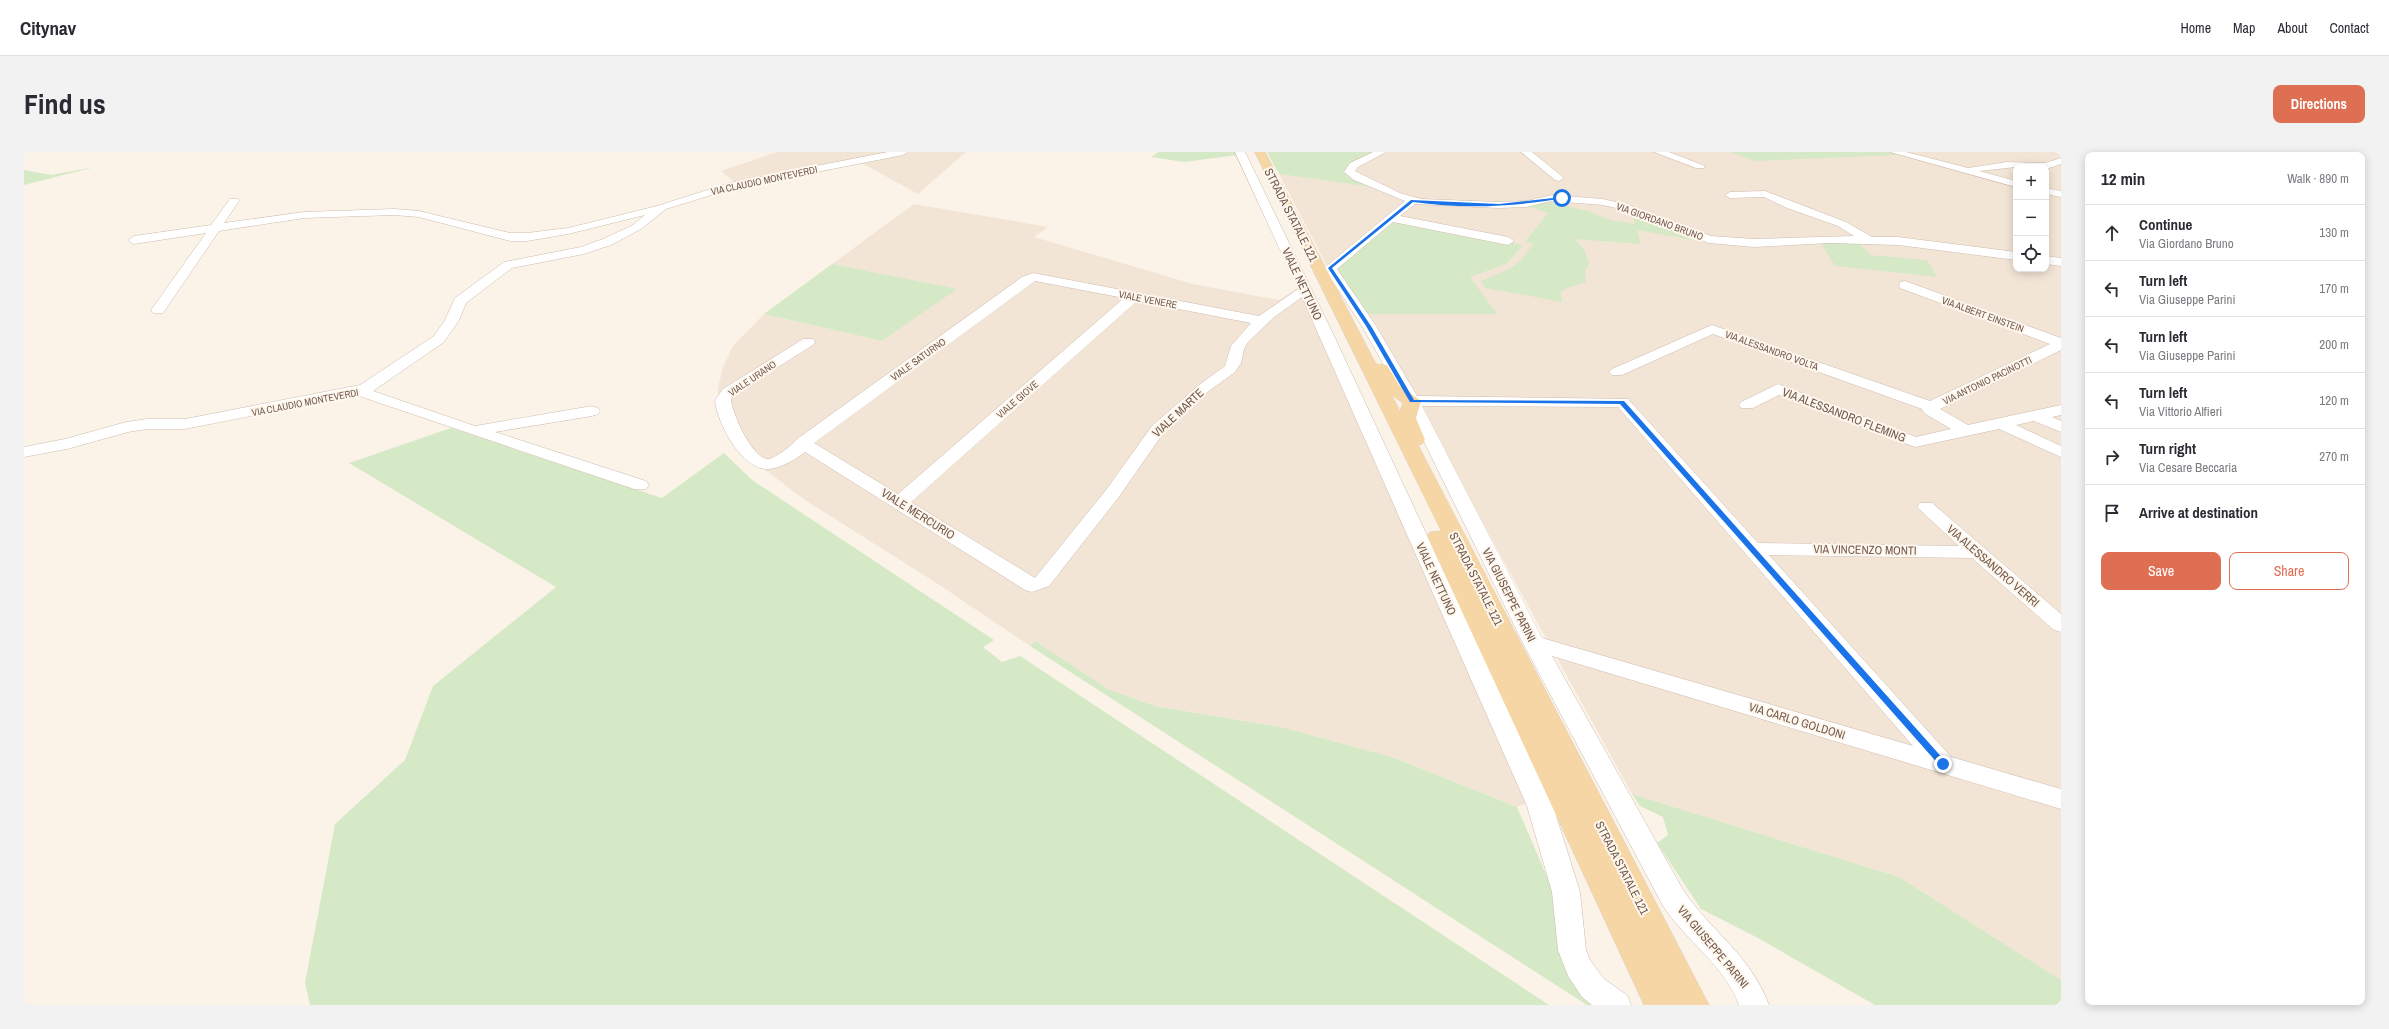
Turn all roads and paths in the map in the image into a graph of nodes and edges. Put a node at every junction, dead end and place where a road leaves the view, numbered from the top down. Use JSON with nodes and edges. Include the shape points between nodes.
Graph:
{"nodes":[{"id":1,"x":903,"y":152,"type":"edge"},
{"id":2,"x":1240,"y":152,"type":"edge"},
{"id":3,"x":1250,"y":152,"type":"edge"},
{"id":4,"x":1260,"y":152,"type":"edge"},
{"id":5,"x":1381,"y":152,"type":"edge"},
{"id":6,"x":1526,"y":152,"type":"edge"},
{"id":7,"x":1659,"y":152,"type":"edge"},
{"id":8,"x":1894,"y":152,"type":"edge"},
{"id":9,"x":2061,"y":161,"type":"edge"},
{"id":10,"x":1700,"y":166,"type":"dead end"},
{"id":11,"x":1964,"y":170,"type":"junction"},
{"id":12,"x":1559,"y":178,"type":"dead end"},
{"id":13,"x":2013,"y":183,"type":"edge"},
{"id":14,"x":2049,"y":192,"type":"edge"},
{"id":15,"x":2061,"y":194,"type":"edge"},
{"id":16,"x":1730,"y":195,"type":"dead end"},
{"id":17,"x":1413,"y":200,"type":"junction"},
{"id":18,"x":234,"y":201,"type":"dead end"},
{"id":19,"x":660,"y":208,"type":"junction"},
{"id":20,"x":1390,"y":218,"type":"junction"},
{"id":21,"x":217,"y":228,"type":"junction"},
{"id":22,"x":134,"y":240,"type":"dead end"},
{"id":23,"x":1508,"y":241,"type":"dead end"},
{"id":24,"x":1870,"y":241,"type":"junction"},
{"id":25,"x":2013,"y":256,"type":"edge"},
{"id":26,"x":2049,"y":260,"type":"edge"},
{"id":27,"x":2061,"y":262,"type":"edge"},
{"id":28,"x":1033,"y":277,"type":"joint"},
{"id":29,"x":1905,"y":285,"type":"dead end"},
{"id":30,"x":1305,"y":290,"type":"junction"},
{"id":31,"x":1134,"y":296,"type":"junction"},
{"id":32,"x":158,"y":310,"type":"dead end"},
{"id":33,"x":1342,"y":316,"type":"junction"},
{"id":34,"x":1262,"y":321,"type":"junction"},
{"id":35,"x":808,"y":342,"type":"dead end"},
{"id":36,"x":2061,"y":344,"type":"edge"},
{"id":37,"x":1617,"y":372,"type":"dead end"},
{"id":38,"x":358,"y":391,"type":"junction"},
{"id":39,"x":1412,"y":401,"type":"junction"},
{"id":40,"x":1748,"y":405,"type":"dead end"},
{"id":41,"x":1931,"y":407,"type":"junction"},
{"id":42,"x":2061,"y":410,"type":"edge"},
{"id":43,"x":592,"y":411,"type":"dead end"},
{"id":44,"x":2036,"y":416,"type":"junction"},
{"id":45,"x":2000,"y":424,"type":"junction"},
{"id":46,"x":2061,"y":427,"type":"edge"},
{"id":47,"x":473,"y":431,"type":"junction"},
{"id":48,"x":1966,"y":431,"type":"junction"},
{"id":49,"x":803,"y":443,"type":"junction"},
{"id":50,"x":24,"y":452,"type":"edge"},
{"id":51,"x":2060,"y":452,"type":"edge"},
{"id":52,"x":1425,"y":477,"type":"junction"},
{"id":53,"x":640,"y":485,"type":"dead end"},
{"id":54,"x":900,"y":502,"type":"junction"},
{"id":55,"x":1926,"y":507,"type":"dead end"},
{"id":56,"x":1753,"y":549,"type":"junction"},
{"id":57,"x":1978,"y":552,"type":"junction"},
{"id":58,"x":1032,"y":586,"type":"joint"},
{"id":59,"x":2061,"y":625,"type":"edge"},
{"id":60,"x":1534,"y":642,"type":"junction"},
{"id":61,"x":1943,"y":764,"type":"junction"},
{"id":62,"x":2061,"y":799,"type":"edge"},
{"id":63,"x":1616,"y":1005,"type":"edge"},
{"id":64,"x":1661,"y":1005,"type":"edge"},
{"id":65,"x":1692,"y":1005,"type":"edge"},
{"id":66,"x":1754,"y":1005,"type":"edge"}],
"edges":[{"from":1,"to":19,"type":"street","name":"VIA CLAUDIO MONTEVERDI","via":[[744,182]]},
{"from":2,"to":30,"type":"street","name":"VIALE NETTUNO"},
{"from":3,"to":64,"type":"main road","name":"STRADA STATALE 121"},
{"from":4,"to":33,"type":"main road","name":"STRADA STATALE 121"},
{"from":5,"to":17,"type":"street","name":"VIA GIORDANO BRUNO","via":[[1354,165],[1349,172]]},
{"from":6,"to":12,"type":"street"},
{"from":7,"to":10,"type":"street"},
{"from":8,"to":11,"type":"street"},
{"from":9,"to":11,"type":"street","via":[[2046,166],[2007,164]]},
{"from":11,"to":13,"type":"street"},
{"from":14,"to":15,"type":"street"},
{"from":16,"to":24,"type":"street","via":[[1768,195],[1842,224]]},
{"from":17,"to":20,"type":"street","name":"VIA GIUSEPPE PARINI"},
{"from":17,"to":24,"type":"street","name":"VIA GIORDANO BRUNO","via":[[1499,205],[1562,198],[1615,205],[1709,238],[1754,242],[1830,239]]},
{"from":18,"to":21,"type":"street"},
{"from":19,"to":21,"type":"street","via":[[568,231],[527,237],[510,237],[408,213],[317,213]]},
{"from":19,"to":38,"type":"street","name":"VIA CLAUDIO MONTEVERDI","via":[[637,228],[607,242],[501,268],[460,301],[439,340]]},
{"from":20,"to":23,"type":"street"},
{"from":20,"to":39,"type":"street","name":"VIA GIUSEPPE PARINI","via":[[1330,268],[1369,326]]},
{"from":21,"to":22,"type":"street"},
{"from":21,"to":32,"type":"street"},
{"from":24,"to":25,"type":"street","name":"VIA GIORDANO BRUNO","via":[[1920,243]]},
{"from":26,"to":27,"type":"street"},
{"from":28,"to":31,"type":"street","name":"VIALE VENERE"},
{"from":28,"to":49,"type":"street","name":"VIALE SATURNO"},
{"from":29,"to":36,"type":"street","name":"VIA ALBERT EINSTEIN"},
{"from":30,"to":34,"type":"street","name":"VIALE MARTE"},
{"from":30,"to":63,"type":"street","name":"VIALE NETTUNO","via":[[1540,806],[1566,892],[1572,950],[1578,967],[1593,988]]},
{"from":31,"to":34,"type":"street","name":"VIALE VENERE"},
{"from":31,"to":54,"type":"street","name":"VIALE GIOVE"},
{"from":33,"to":39,"type":"main road","via":[[1359,329],[1393,388]]},
{"from":33,"to":52,"type":"main road","name":"STRADA STATALE 121"},
{"from":34,"to":58,"type":"street","name":"VIALE MARTE","via":[[1238,345],[1234,365],[1158,429],[1112,494],[1042,582]]},
{"from":35,"to":49,"type":"street","name":"VIALE URANO","via":[[728,392],[723,399],[724,412],[734,435],[761,463],[774,462],[799,449]]},
{"from":36,"to":41,"type":"street","name":"VIA ANTONIO PACINOTTI"},
{"from":37,"to":41,"type":"street","name":"VIA ALESSANDRO VOLTA","via":[[1712,329]]},
{"from":38,"to":47,"type":"street"},
{"from":38,"to":50,"type":"street","name":"VIA CLAUDIO MONTEVERDI","via":[[185,424],[126,427],[67,444]]},
{"from":39,"to":52,"type":"main road","via":[[1407,418],[1424,458]]},
{"from":39,"to":56,"type":"street","via":[[1622,402]]},
{"from":39,"to":60,"type":"street","name":"VIA GIUSEPPE PARINI"},
{"from":40,"to":48,"type":"street","name":"VIA ALESSANDRO FLEMING","via":[[1778,390],[1915,442]]},
{"from":41,"to":48,"type":"street","name":"VIA ANTONIO PACINOTTI","via":[[1930,410]]},
{"from":42,"to":44,"type":"street","name":"VIA ALESSANDRO FLEMING"},
{"from":43,"to":47,"type":"street"},
{"from":44,"to":45,"type":"street","name":"VIA ALESSANDRO FLEMING"},
{"from":44,"to":46,"type":"street"},
{"from":45,"to":48,"type":"street","name":"VIA ALESSANDRO FLEMING"},
{"from":45,"to":51,"type":"street"},
{"from":47,"to":53,"type":"street"},
{"from":49,"to":54,"type":"street","name":"VIALE MERCURIO"},
{"from":52,"to":65,"type":"main road","name":"STRADA STATALE 121"},
{"from":54,"to":58,"type":"street","name":"VIALE MERCURIO"},
{"from":55,"to":57,"type":"street","name":"VIA ALESSANDRO VERRI"},
{"from":56,"to":57,"type":"street","name":"VIA VINCENZO MONTI"},
{"from":56,"to":61,"type":"street"},
{"from":57,"to":59,"type":"street","name":"VIA ALESSANDRO VERRI"},
{"from":60,"to":61,"type":"street","name":"VIA CARLO GOLDONI"},
{"from":60,"to":66,"type":"street","name":"VIA GIUSEPPE PARINI","via":[[1672,896],[1688,919],[1733,968],[1751,993]]},
{"from":61,"to":62,"type":"street","name":"VIA CARLO GOLDONI"}]}
